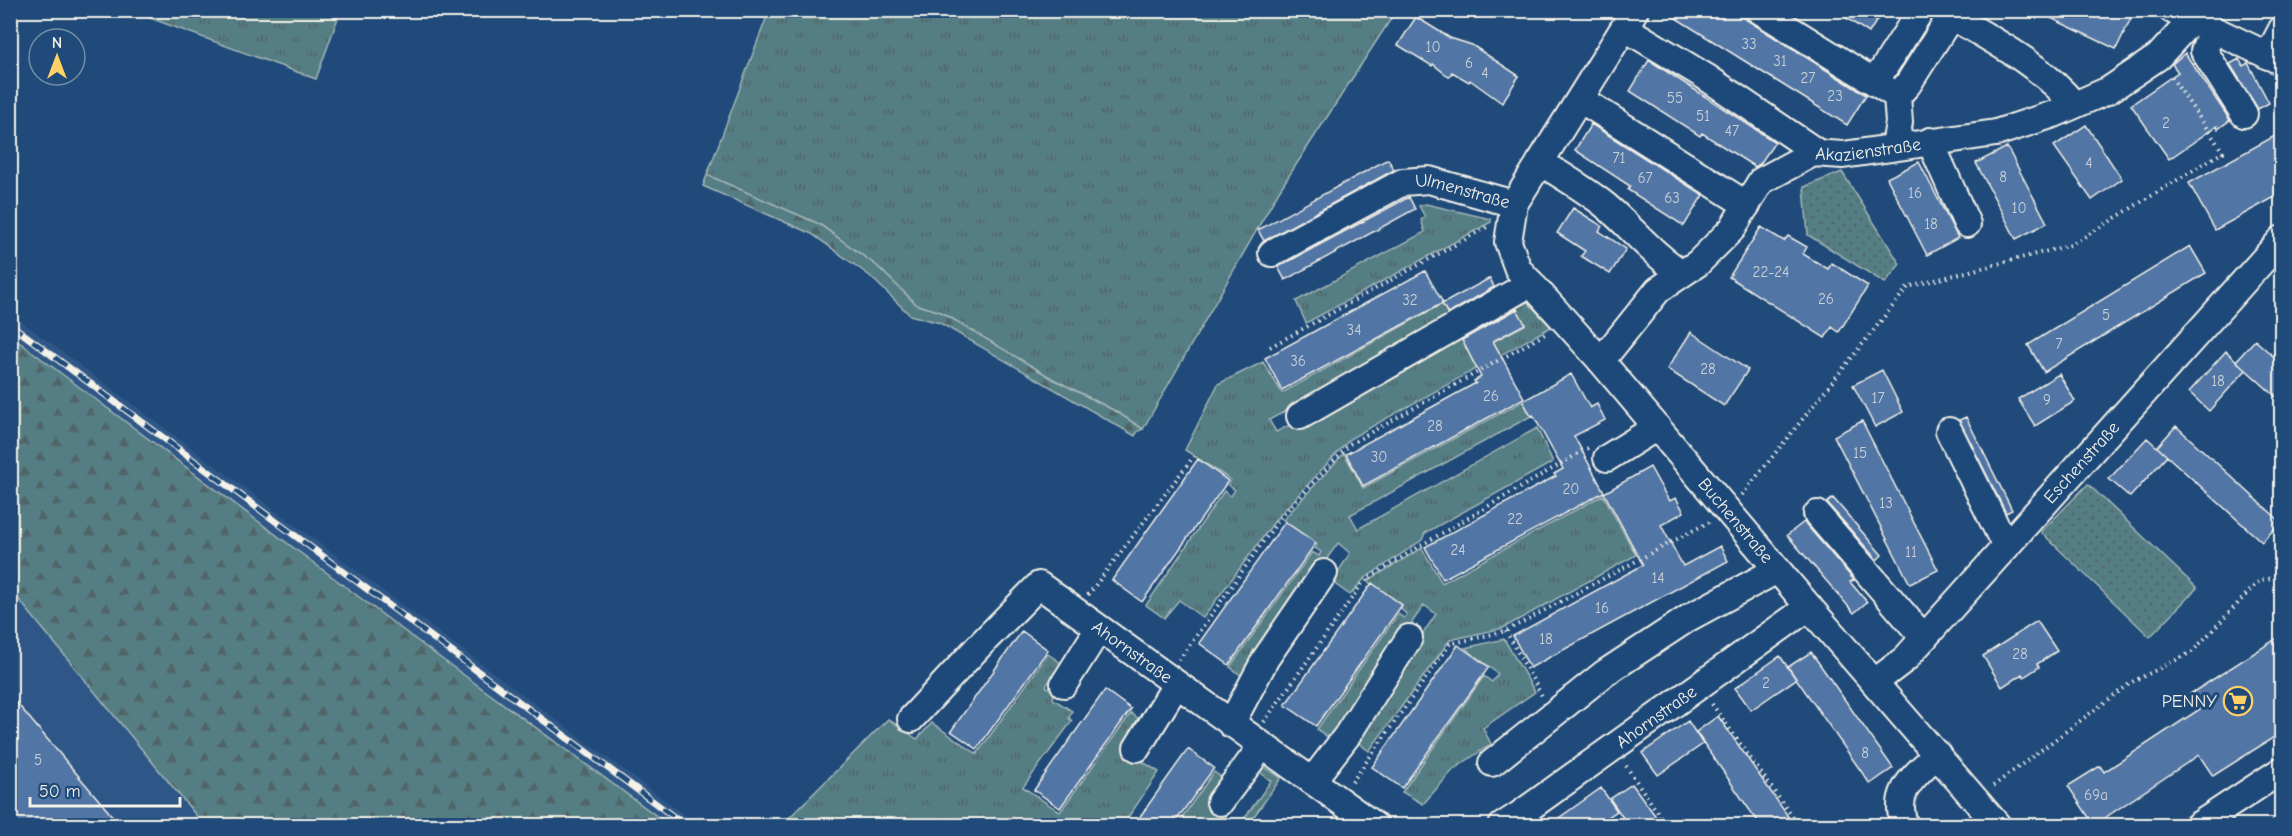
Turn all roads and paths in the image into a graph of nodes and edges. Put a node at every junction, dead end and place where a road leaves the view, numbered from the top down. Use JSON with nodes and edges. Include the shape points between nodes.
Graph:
{"nodes":[{"id":1,"x":1759,"y":10,"type":"edge"},
{"id":2,"x":1921,"y":10,"type":"edge"},
{"id":3,"x":1946,"y":13,"type":"edge"},
{"id":4,"x":1630,"y":19,"type":"edge"},
{"id":5,"x":2192,"y":20,"type":"edge"},
{"id":6,"x":2282,"y":29,"type":"edge"},
{"id":7,"x":2158,"y":57,"type":"junction"},
{"id":8,"x":2275,"y":59,"type":"edge"},
{"id":9,"x":1875,"y":82,"type":"junction"},
{"id":10,"x":1897,"y":96,"type":"junction"},
{"id":11,"x":1580,"y":99,"type":"junction"},
{"id":12,"x":2074,"y":105,"type":"junction"},
{"id":13,"x":2244,"y":114,"type":"dead end"},
{"id":14,"x":1930,"y":141,"type":"junction"},
{"id":15,"x":1895,"y":147,"type":"junction"},
{"id":16,"x":1818,"y":153,"type":"junction"},
{"id":17,"x":1540,"y":162,"type":"junction"},
{"id":18,"x":1747,"y":205,"type":"junction"},
{"id":19,"x":1512,"y":215,"type":"junction"},
{"id":20,"x":1967,"y":224,"type":"dead end"},
{"id":21,"x":2282,"y":239,"type":"edge"},
{"id":22,"x":1272,"y":253,"type":"dead end"},
{"id":23,"x":1682,"y":273,"type":"junction"},
{"id":24,"x":1531,"y":283,"type":"junction"},
{"id":25,"x":1566,"y":322,"type":"junction"},
{"id":26,"x":1270,"y":347,"type":"dead end"},
{"id":27,"x":1601,"y":361,"type":"junction"},
{"id":28,"x":1300,"y":416,"type":"dead end"},
{"id":29,"x":1657,"y":427,"type":"junction"},
{"id":30,"x":1949,"y":431,"type":"dead end"},
{"id":31,"x":1601,"y":451,"type":"joint"},
{"id":32,"x":1194,"y":456,"type":"dead end"},
{"id":33,"x":1728,"y":512,"type":"junction"},
{"id":34,"x":1817,"y":514,"type":"dead end"},
{"id":35,"x":2006,"y":547,"type":"junction"},
{"id":36,"x":1777,"y":570,"type":"junction"},
{"id":37,"x":1324,"y":573,"type":"dead end"},
{"id":38,"x":2281,"y":577,"type":"edge"},
{"id":39,"x":1809,"y":608,"type":"junction"},
{"id":40,"x":1075,"y":612,"type":"junction"},
{"id":41,"x":1098,"y":630,"type":"junction"},
{"id":42,"x":1506,"y":631,"type":"junction"},
{"id":43,"x":1409,"y":638,"type":"dead end"},
{"id":44,"x":1924,"y":638,"type":"junction"},
{"id":45,"x":1171,"y":682,"type":"junction"},
{"id":46,"x":1875,"y":682,"type":"junction"},
{"id":47,"x":1064,"y":684,"type":"dead end"},
{"id":48,"x":1700,"y":686,"type":"junction"},
{"id":49,"x":1552,"y":715,"type":"junction"},
{"id":50,"x":911,"y":719,"type":"dead end"},
{"id":51,"x":1231,"y":724,"type":"junction"},
{"id":52,"x":1257,"y":742,"type":"junction"},
{"id":53,"x":1137,"y":748,"type":"dead end"},
{"id":54,"x":1614,"y":748,"type":"junction"},
{"id":55,"x":1937,"y":754,"type":"junction"},
{"id":56,"x":1492,"y":763,"type":"dead end"},
{"id":57,"x":2282,"y":770,"type":"edge"},
{"id":58,"x":1312,"y":781,"type":"junction"},
{"id":59,"x":1976,"y":799,"type":"junction"},
{"id":60,"x":1339,"y":800,"type":"junction"},
{"id":61,"x":1220,"y":802,"type":"dead end"},
{"id":62,"x":2282,"y":816,"type":"edge"},
{"id":63,"x":1516,"y":822,"type":"edge"},
{"id":64,"x":1368,"y":823,"type":"edge"},
{"id":65,"x":1667,"y":825,"type":"edge"},
{"id":66,"x":1800,"y":825,"type":"edge"},
{"id":67,"x":1905,"y":825,"type":"edge"},
{"id":68,"x":1998,"y":825,"type":"edge"},
{"id":69,"x":2197,"y":825,"type":"edge"},
{"id":70,"x":2267,"y":825,"type":"edge"}],
"edges":[{"from":1,"to":9,"type":"street"},
{"from":2,"to":9,"type":"street"},
{"from":3,"to":10,"type":"street","via":[[1908,84]]},
{"from":3,"to":12,"type":"street","via":[[2043,73]]},
{"from":4,"to":11,"type":"street","name":"Ulmenstraße"},
{"from":4,"to":16,"type":"street","via":[[1706,77]]},
{"from":5,"to":7,"type":"street","name":"Akazienstraße"},
{"from":5,"to":8,"type":"street"},
{"from":5,"to":13,"type":"street","via":[[2204,51]]},
{"from":6,"to":8,"type":"street"},
{"from":7,"to":12,"type":"street","name":"Akazienstraße","via":[[2109,90]]},
{"from":7,"to":33,"type":"path","via":[[2223,152],[2071,245],[1908,287]]},
{"from":9,"to":10,"type":"street"},
{"from":10,"to":15,"type":"street","via":[[1899,122]]},
{"from":11,"to":17,"type":"street","name":"Ulmenstraße"},
{"from":11,"to":18,"type":"street"},
{"from":12,"to":14,"type":"street","name":"Akazienstraße","via":[[1995,133]]},
{"from":14,"to":15,"type":"street","name":"Akazienstraße"},
{"from":14,"to":20,"type":"street"},
{"from":15,"to":16,"type":"street","name":"Akazienstraße","via":[[1843,155]]},
{"from":16,"to":18,"type":"street","name":"Akazienstraße","via":[[1761,181]]},
{"from":17,"to":19,"type":"street","name":"Ulmenstraße"},
{"from":17,"to":23,"type":"street","via":[[1606,207],[1665,263]]},
{"from":18,"to":23,"type":"street","name":"Akazienstraße","via":[[1732,229],[1698,263]]},
{"from":19,"to":22,"type":"street","name":"Ulmenstraße","via":[[1429,180],[1403,182]]},
{"from":19,"to":24,"type":"street","name":"Buchenstraße","via":[[1508,242],[1518,269]]},
{"from":19,"to":26,"type":"path"},
{"from":21,"to":35,"type":"street","name":"Eschenstraße"},
{"from":23,"to":27,"type":"street","name":"Akazienstraße","via":[[1658,290]]},
{"from":24,"to":25,"type":"street","name":"Buchenstraße"},
{"from":24,"to":28,"type":"street"},
{"from":25,"to":27,"type":"street","name":"Buchenstraße"},
{"from":25,"to":45,"type":"path","via":[[1350,444],[1280,518]]},
{"from":27,"to":29,"type":"street","name":"Buchenstraße"},
{"from":29,"to":31,"type":"street"},
{"from":29,"to":33,"type":"street","name":"Buchenstraße"},
{"from":30,"to":35,"type":"street"},
{"from":31,"to":52,"type":"path","via":[[1425,543],[1364,581]]},
{"from":32,"to":40,"type":"path"},
{"from":33,"to":36,"type":"street","name":"Buchenstraße"},
{"from":33,"to":42,"type":"path"},
{"from":34,"to":44,"type":"street"},
{"from":35,"to":44,"type":"street","name":"Eschenstraße"},
{"from":36,"to":39,"type":"street","name":"Buchenstraße"},
{"from":36,"to":49,"type":"street","via":[[1690,618],[1605,673]]},
{"from":37,"to":51,"type":"street","via":[[1266,658]]},
{"from":38,"to":59,"type":"path","via":[[2260,580],[2192,652],[2132,682]]},
{"from":39,"to":46,"type":"street","name":"Buchenstraße"},
{"from":39,"to":48,"type":"street","name":"Ahornstraße"},
{"from":40,"to":41,"type":"street","name":"Ahornstraße"},
{"from":40,"to":50,"type":"street","name":"Ahornstraße","via":[[1039,585]]},
{"from":41,"to":45,"type":"street","name":"Ahornstraße"},
{"from":41,"to":47,"type":"street"},
{"from":42,"to":49,"type":"path"},
{"from":42,"to":60,"type":"path","via":[[1450,644]]},
{"from":43,"to":58,"type":"street","via":[[1346,737]]},
{"from":44,"to":46,"type":"street","name":"Eschenstraße"},
{"from":45,"to":51,"type":"street","name":"Ahornstraße"},
{"from":45,"to":53,"type":"street"},
{"from":46,"to":55,"type":"street","name":"Buchenstraße"},
{"from":48,"to":54,"type":"street","name":"Ahornstraße"},
{"from":48,"to":66,"type":"path"},
{"from":49,"to":56,"type":"street"},
{"from":51,"to":52,"type":"street","name":"Ahornstraße"},
{"from":52,"to":58,"type":"street","name":"Ahornstraße"},
{"from":52,"to":61,"type":"street"},
{"from":54,"to":63,"type":"street","name":"Ahornstraße"},
{"from":54,"to":65,"type":"path"},
{"from":55,"to":59,"type":"street","name":"Buchenstraße"},
{"from":55,"to":67,"type":"street","via":[[1905,786],[1900,809]]},
{"from":57,"to":69,"type":"street"},
{"from":58,"to":60,"type":"street","name":"Ahornstraße"},
{"from":59,"to":68,"type":"street","name":"Buchenstraße"},
{"from":60,"to":64,"type":"street","name":"Ahornstraße"},
{"from":62,"to":70,"type":"path"}]}
